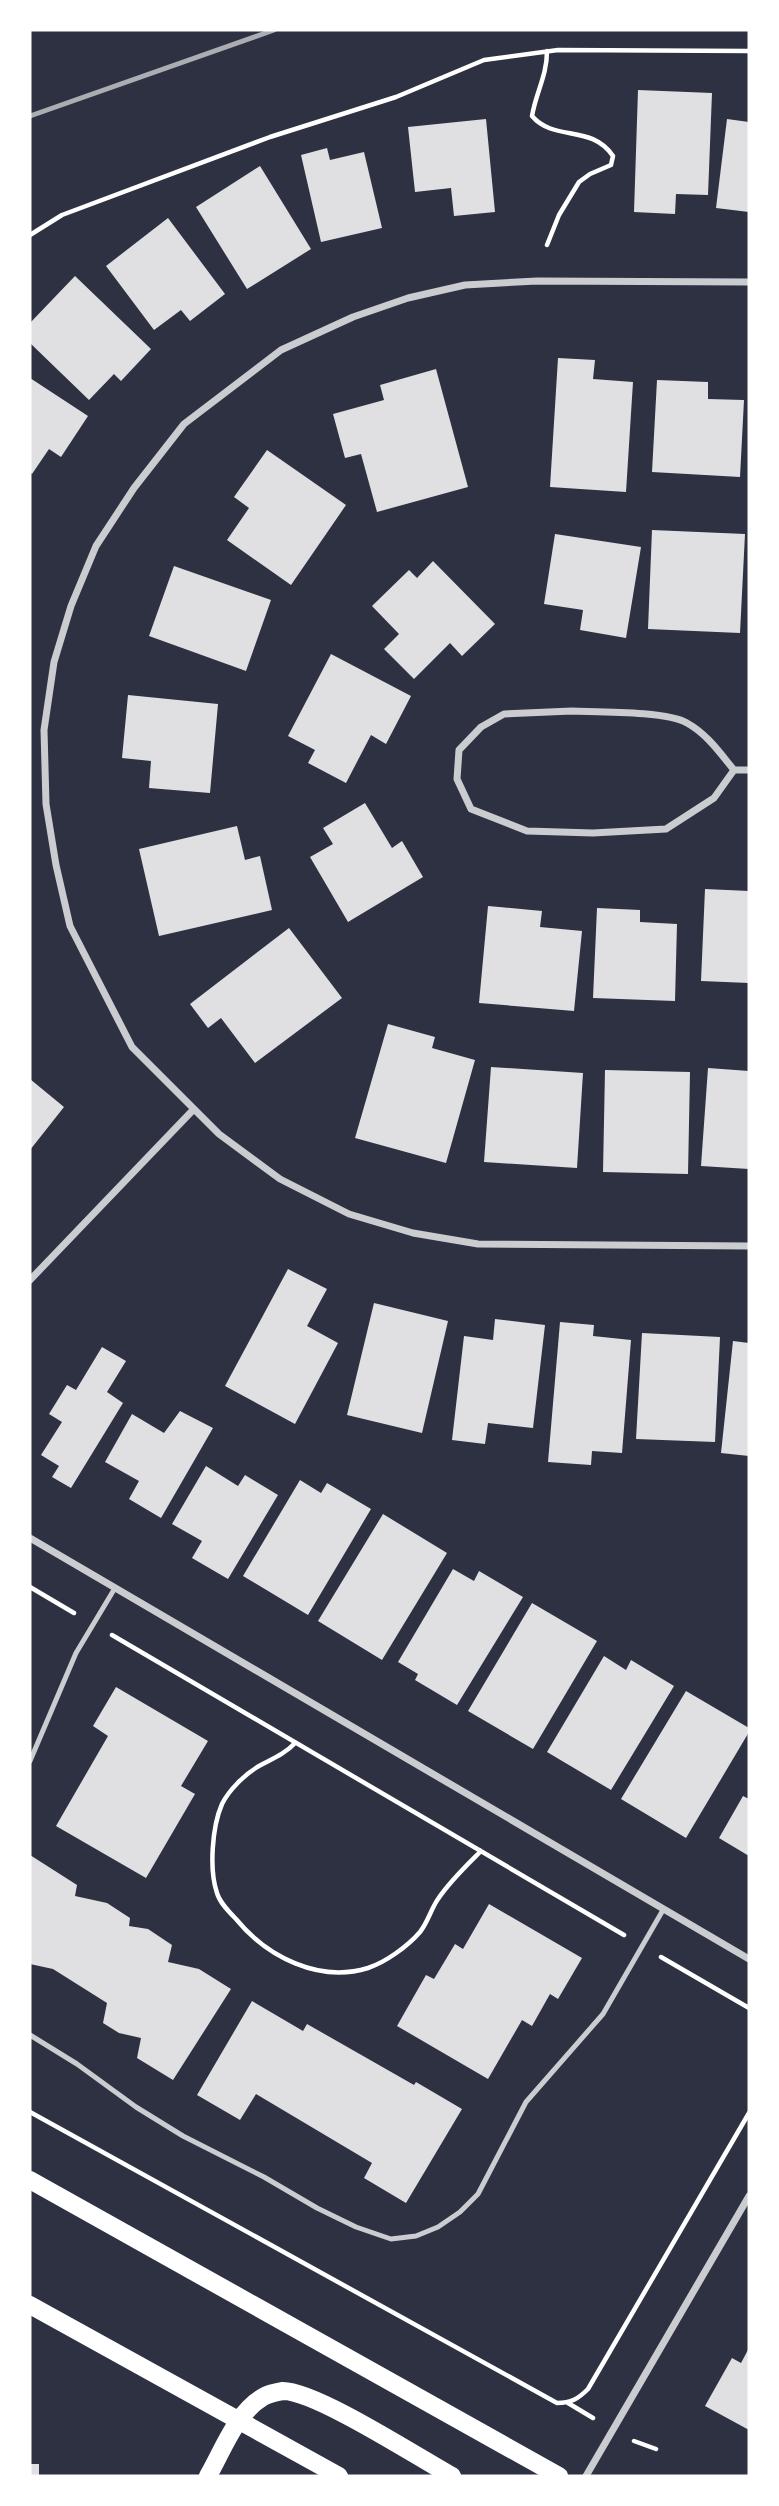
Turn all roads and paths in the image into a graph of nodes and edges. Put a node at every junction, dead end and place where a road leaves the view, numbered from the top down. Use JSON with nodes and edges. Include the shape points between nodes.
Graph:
{"nodes":[{"id":1,"x":547,"y":51,"type":"junction"},
{"id":2,"x":749,"y":51,"type":"edge"},
{"id":3,"x":30,"y":234,"type":"edge"},
{"id":4,"x":547,"y":245,"type":"dead end"},
{"id":5,"x":749,"y":282,"type":"edge"},
{"id":6,"x":734,"y":770,"type":"junction"},
{"id":7,"x":749,"y":770,"type":"edge"},
{"id":8,"x":193,"y":1110,"type":"junction"},
{"id":9,"x":749,"y":1246,"type":"edge"},
{"id":10,"x":30,"y":1280,"type":"edge"},
{"id":11,"x":30,"y":1538,"type":"edge"},
{"id":12,"x":30,"y":1587,"type":"edge"},
{"id":13,"x":115,"y":1588,"type":"junction"},
{"id":14,"x":76,"y":1614,"type":"dead end"},
{"id":15,"x":115,"y":1637,"type":"dead end"},
{"id":16,"x":295,"y":1742,"type":"junction"},
{"id":17,"x":30,"y":1761,"type":"edge"},
{"id":18,"x":481,"y":1851,"type":"junction"},
{"id":19,"x":663,"y":1910,"type":"junction"},
{"id":20,"x":620,"y":1933,"type":"dead end"},
{"id":21,"x":657,"y":1955,"type":"dead end"},
{"id":22,"x":749,"y":1959,"type":"edge"},
{"id":23,"x":749,"y":2008,"type":"edge"},
{"id":24,"x":30,"y":2035,"type":"edge"},
{"id":25,"x":30,"y":2112,"type":"edge"},
{"id":26,"x":749,"y":2113,"type":"edge"},
{"id":27,"x":30,"y":2180,"type":"edge"},
{"id":28,"x":749,"y":2196,"type":"edge"},
{"id":29,"x":30,"y":2305,"type":"edge"},
{"id":30,"x":568,"y":2403,"type":"junction"},
{"id":31,"x":589,"y":2416,"type":"dead end"},
{"id":32,"x":239,"y":2421,"type":"junction"},
{"id":33,"x":638,"y":2443,"type":"dead end"},
{"id":34,"x":656,"y":2449,"type":"dead end"},
{"id":35,"x":208,"y":2476,"type":"edge"},
{"id":36,"x":339,"y":2476,"type":"edge"},
{"id":37,"x":452,"y":2476,"type":"edge"},
{"id":38,"x":559,"y":2476,"type":"edge"},
{"id":39,"x":586,"y":2476,"type":"edge"}],
"edges":[{"from":1,"to":2,"type":"path"},
{"from":1,"to":3,"type":"path","via":[[484,60],[396,97],[270,137],[62,215]]},
{"from":1,"to":4,"type":"path","via":[[547,68],[532,116],[548,128],[592,138],[613,156],[611,165],[590,173],[570,194]]},
{"from":5,"to":8,"type":"street","via":[[537,281],[465,285],[408,298],[281,349],[184,424],[134,488],[96,546],[54,662],[44,730],[46,804],[71,926],[132,1047]]},
{"from":6,"to":6,"type":"street","via":[[714,797],[666,829],[593,833],[527,831],[496,821],[471,809],[457,779],[459,750],[481,727],[504,714],[572,711],[641,714],[686,722],[713,744]]},
{"from":6,"to":7,"type":"street"},
{"from":8,"to":9,"type":"street","via":[[280,1179],[349,1214],[413,1233],[478,1244]]},
{"from":8,"to":10,"type":"street"},
{"from":11,"to":13,"type":"street"},
{"from":12,"to":14,"type":"path"},
{"from":13,"to":17,"type":"lane","via":[[76,1653]]},
{"from":13,"to":19,"type":"street"},
{"from":15,"to":16,"type":"path"},
{"from":16,"to":18,"type":"path"},
{"from":16,"to":18,"type":"path","via":[[238,1783],[223,1804],[213,1836],[217,1894],[239,1924],[289,1962],[337,1973],[369,1968],[397,1952],[422,1930],[438,1899]]},
{"from":18,"to":20,"type":"path"},
{"from":19,"to":22,"type":"street"},
{"from":19,"to":24,"type":"lane","via":[[603,2014],[526,2102],[478,2194],[449,2219],[416,2236],[391,2239],[317,2208],[183,2136]]},
{"from":21,"to":23,"type":"path"},
{"from":25,"to":30,"type":"path","via":[[546,2398]]},
{"from":26,"to":30,"type":"path","via":[[595,2378],[579,2398]]},
{"from":27,"to":38,"type":"main road"},
{"from":28,"to":39,"type":"street"},
{"from":29,"to":32,"type":"main road"},
{"from":30,"to":31,"type":"path"},
{"from":32,"to":35,"type":"main road"},
{"from":32,"to":36,"type":"main road"},
{"from":32,"to":37,"type":"main road","via":[[266,2395],[285,2391],[318,2401]]},
{"from":33,"to":34,"type":"path"}]}
